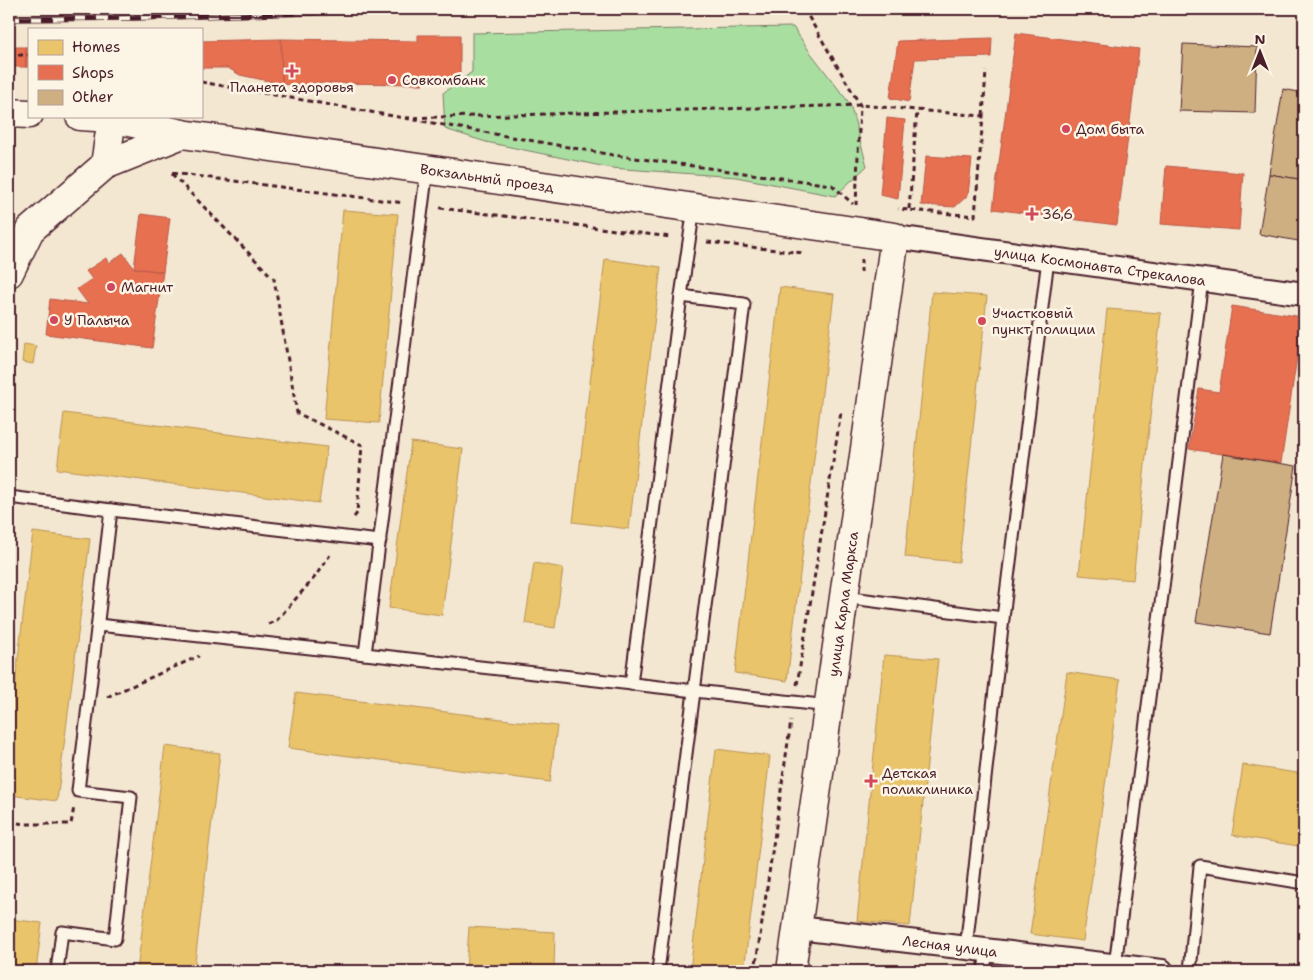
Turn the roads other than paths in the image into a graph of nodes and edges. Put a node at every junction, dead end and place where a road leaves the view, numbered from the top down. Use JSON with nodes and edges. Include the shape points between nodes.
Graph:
{"nodes":[{"id":1,"x":9,"y":113,"type":"edge"},
{"id":2,"x":28,"y":114,"type":"edge"},
{"id":3,"x":112,"y":118,"type":"joint"},
{"id":4,"x":182,"y":134,"type":"junction"},
{"id":5,"x":105,"y":166,"type":"junction"},
{"id":6,"x":427,"y":169,"type":"junction"},
{"id":7,"x":694,"y":208,"type":"junction"},
{"id":8,"x":895,"y":237,"type":"junction"},
{"id":9,"x":1048,"y":259,"type":"junction"},
{"id":10,"x":9,"y":273,"type":"edge"},
{"id":11,"x":1202,"y":280,"type":"junction"},
{"id":12,"x":1304,"y":294,"type":"edge"},
{"id":13,"x":681,"y":296,"type":"junction"},
{"id":14,"x":9,"y":497,"type":"edge"},
{"id":15,"x":111,"y":510,"type":"junction"},
{"id":16,"x":380,"y":542,"type":"junction"},
{"id":17,"x":844,"y":597,"type":"junction"},
{"id":18,"x":1004,"y":618,"type":"junction"},
{"id":19,"x":98,"y":625,"type":"junction"},
{"id":20,"x":365,"y":654,"type":"junction"},
{"id":21,"x":631,"y":684,"type":"junction"},
{"id":22,"x":694,"y":690,"type":"junction"},
{"id":23,"x":829,"y":706,"type":"junction"},
{"id":24,"x":1304,"y":883,"type":"edge"},
{"id":25,"x":798,"y":928,"type":"junction"},
{"id":26,"x":979,"y":956,"type":"edge"},
{"id":27,"x":1115,"y":966,"type":"junction"},
{"id":28,"x":57,"y":971,"type":"edge"},
{"id":29,"x":658,"y":971,"type":"edge"},
{"id":30,"x":792,"y":971,"type":"edge"},
{"id":31,"x":1162,"y":971,"type":"edge"},
{"id":32,"x":1190,"y":971,"type":"edge"}],
"edges":[{"from":1,"to":2,"type":"street"},
{"from":3,"to":4,"type":"street","name":"Вокзальный проезд"},
{"from":3,"to":5,"type":"street"},
{"from":4,"to":5,"type":"street"},
{"from":4,"to":6,"type":"street","name":"Вокзальный проезд"},
{"from":5,"to":10,"type":"street","via":[[30,230]]},
{"from":6,"to":7,"type":"street","name":"Вокзальный проезд"},
{"from":6,"to":16,"type":"lane"},
{"from":7,"to":8,"type":"street","name":"Вокзальный проезд"},
{"from":7,"to":13,"type":"lane"},
{"from":8,"to":9,"type":"street","name":"улица Космонавта Стрекалова"},
{"from":8,"to":17,"type":"street","name":"улица Карла Маркса"},
{"from":9,"to":11,"type":"street","name":"улица Космонавта Стрекалова"},
{"from":9,"to":18,"type":"lane"},
{"from":11,"to":12,"type":"street","name":"улица Космонавта Стрекалова"},
{"from":11,"to":27,"type":"lane"},
{"from":13,"to":21,"type":"lane"},
{"from":13,"to":22,"type":"lane","via":[[744,304]]},
{"from":14,"to":15,"type":"lane"},
{"from":15,"to":16,"type":"lane"},
{"from":15,"to":19,"type":"lane"},
{"from":16,"to":20,"type":"lane"},
{"from":17,"to":18,"type":"lane"},
{"from":17,"to":23,"type":"street","name":"улица Карла Маркса"},
{"from":18,"to":26,"type":"lane"},
{"from":19,"to":20,"type":"lane"},
{"from":19,"to":28,"type":"lane","via":[[78,791],[131,797],[115,939],[62,932]]},
{"from":20,"to":21,"type":"lane"},
{"from":21,"to":22,"type":"lane"},
{"from":22,"to":23,"type":"lane"},
{"from":22,"to":29,"type":"lane"},
{"from":23,"to":25,"type":"street","name":"улица Карла Маркса"},
{"from":24,"to":32,"type":"lane","via":[[1200,866]]},
{"from":25,"to":26,"type":"street","name":"Лесная улица"},
{"from":25,"to":30,"type":"street","name":"улица Карла Маркса"},
{"from":26,"to":27,"type":"street","name":"Лесная улица"},
{"from":27,"to":31,"type":"street","name":"Лесная улица"}]}
